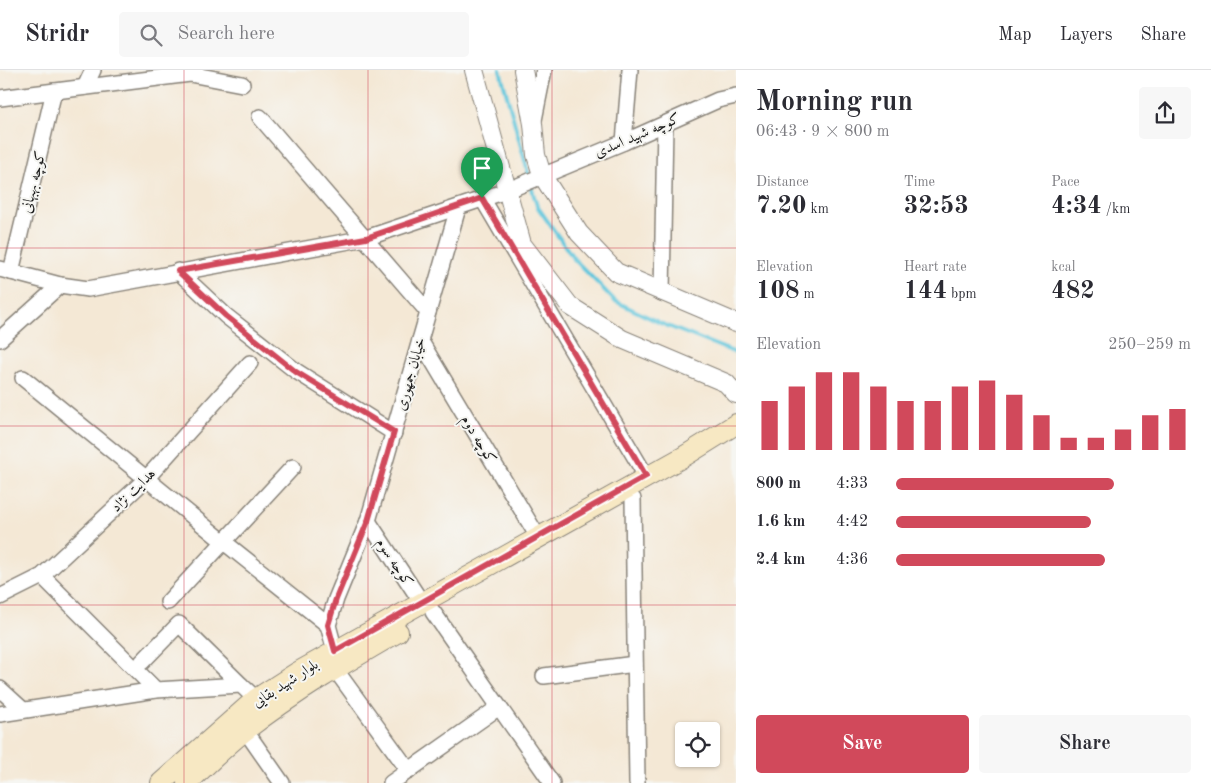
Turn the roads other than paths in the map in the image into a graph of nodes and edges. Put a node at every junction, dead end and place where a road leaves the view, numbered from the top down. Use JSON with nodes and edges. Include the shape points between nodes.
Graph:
{"nodes":[{"id":1,"x":93,"y":70,"type":"edge"},
{"id":2,"x":474,"y":70,"type":"edge"},
{"id":3,"x":523,"y":70,"type":"edge"},
{"id":4,"x":544,"y":70,"type":"edge"},
{"id":5,"x":630,"y":70,"type":"edge"},
{"id":6,"x":200,"y":73,"type":"edge"},
{"id":7,"x":242,"y":84,"type":"dead end"},
{"id":8,"x":85,"y":87,"type":"junction"},
{"id":9,"x":54,"y":91,"type":"junction"},
{"id":10,"x":736,"y":96,"type":"edge"},
{"id":11,"x":0,"y":98,"type":"edge"},
{"id":12,"x":260,"y":117,"type":"dead end"},
{"id":13,"x":533,"y":124,"type":"junction"},
{"id":14,"x":664,"y":124,"type":"junction"},
{"id":15,"x":624,"y":142,"type":"junction"},
{"id":16,"x":540,"y":175,"type":"junction"},
{"id":17,"x":506,"y":191,"type":"junction"},
{"id":18,"x":482,"y":198,"type":"junction"},
{"id":19,"x":458,"y":208,"type":"junction"},
{"id":20,"x":366,"y":238,"type":"junction"},
{"id":21,"x":5,"y":271,"type":"edge"},
{"id":22,"x":178,"y":271,"type":"junction"},
{"id":23,"x":60,"y":285,"type":"junction"},
{"id":24,"x":662,"y":293,"type":"junction"},
{"id":25,"x":428,"y":312,"type":"junction"},
{"id":26,"x":736,"y":323,"type":"edge"},
{"id":27,"x":0,"y":339,"type":"edge"},
{"id":28,"x":420,"y":340,"type":"junction"},
{"id":29,"x":250,"y":363,"type":"dead end"},
{"id":30,"x":23,"y":378,"type":"dead end"},
{"id":31,"x":736,"y":394,"type":"edge"},
{"id":32,"x":736,"y":424,"type":"edge"},
{"id":33,"x":394,"y":432,"type":"junction"},
{"id":34,"x":736,"y":439,"type":"edge"},
{"id":35,"x":293,"y":467,"type":"dead end"},
{"id":36,"x":646,"y":476,"type":"junction"},
{"id":37,"x":146,"y":479,"type":"junction"},
{"id":38,"x":633,"y":499,"type":"junction"},
{"id":39,"x":368,"y":521,"type":"junction"},
{"id":40,"x":538,"y":537,"type":"junction"},
{"id":41,"x":224,"y":542,"type":"junction"},
{"id":42,"x":42,"y":576,"type":"junction"},
{"id":43,"x":0,"y":597,"type":"edge"},
{"id":44,"x":168,"y":602,"type":"dead end"},
{"id":45,"x":428,"y":607,"type":"junction"},
{"id":46,"x":328,"y":625,"type":"junction"},
{"id":47,"x":335,"y":660,"type":"junction"},
{"id":48,"x":142,"y":662,"type":"dead end"},
{"id":49,"x":635,"y":664,"type":"junction"},
{"id":50,"x":544,"y":676,"type":"dead end"},
{"id":51,"x":241,"y":685,"type":"junction"},
{"id":52,"x":0,"y":689,"type":"edge"},
{"id":53,"x":156,"y":690,"type":"junction"},
{"id":54,"x":256,"y":700,"type":"junction"},
{"id":55,"x":499,"y":707,"type":"junction"},
{"id":56,"x":23,"y":710,"type":"junction"},
{"id":57,"x":0,"y":714,"type":"edge"},
{"id":58,"x":245,"y":730,"type":"junction"},
{"id":59,"x":409,"y":771,"type":"junction"},
{"id":60,"x":161,"y":783,"type":"edge"},
{"id":61,"x":187,"y":783,"type":"edge"},
{"id":62,"x":282,"y":783,"type":"edge"},
{"id":63,"x":391,"y":783,"type":"edge"},
{"id":64,"x":552,"y":783,"type":"edge"},
{"id":65,"x":637,"y":783,"type":"edge"}],
"edges":[{"from":1,"to":8,"type":"street"},
{"from":2,"to":17,"type":"street"},
{"from":3,"to":13,"type":"street"},
{"from":4,"to":13,"type":"street"},
{"from":5,"to":15,"type":"street"},
{"from":6,"to":7,"type":"street"},
{"from":6,"to":8,"type":"street"},
{"from":8,"to":9,"type":"street"},
{"from":9,"to":11,"type":"street"},
{"from":9,"to":21,"type":"street","name":"کوچه بهبهانی"},
{"from":10,"to":14,"type":"street","name":"کوچه شهید اسدی","via":[[718,100]]},
{"from":12,"to":20,"type":"street"},
{"from":13,"to":16,"type":"street"},
{"from":14,"to":15,"type":"street","name":"کوچه شهید اسدی"},
{"from":14,"to":24,"type":"street"},
{"from":15,"to":16,"type":"street","name":"کوچه شهید اسدی"},
{"from":16,"to":17,"type":"street","name":"کوچه شهید اسدی"},
{"from":16,"to":24,"type":"street","via":[[579,232],[616,272]]},
{"from":17,"to":18,"type":"street","name":"کوچه شهید اسدی"},
{"from":17,"to":31,"type":"street","via":[[522,244],[570,306],[622,339],[726,383]]},
{"from":18,"to":19,"type":"street","name":"کوچه شهید اسدی"},
{"from":18,"to":36,"type":"street"},
{"from":19,"to":20,"type":"street","name":"کوچه شهید اسدی"},
{"from":19,"to":25,"type":"street","name":"خیابان جمهوری"},
{"from":20,"to":22,"type":"street","name":"کوچه شهید اسدی"},
{"from":20,"to":25,"type":"street"},
{"from":21,"to":23,"type":"street","name":"کوچه شهید اسدی"},
{"from":22,"to":23,"type":"street","name":"کوچه شهید اسدی","via":[[88,289]]},
{"from":22,"to":33,"type":"street","via":[[226,316],[296,372]]},
{"from":23,"to":27,"type":"street"},
{"from":24,"to":26,"type":"street"},
{"from":25,"to":28,"type":"street","name":"خیابان جمهوری"},
{"from":28,"to":33,"type":"street","name":"خیابان جمهوری"},
{"from":28,"to":40,"type":"street","name":"کوچه دوم"},
{"from":29,"to":37,"type":"street","name":"هدایت نژاد"},
{"from":30,"to":37,"type":"street"},
{"from":32,"to":36,"type":"main road","name":"بلوار شهید بقایی"},
{"from":33,"to":39,"type":"street","name":"خیابان جمهوری"},
{"from":34,"to":38,"type":"main road","name":"بلوار شهید بقایی"},
{"from":35,"to":41,"type":"street"},
{"from":36,"to":40,"type":"main road","name":"بلوار شهید بقایی"},
{"from":37,"to":41,"type":"street"},
{"from":37,"to":42,"type":"street","name":"هدایت نژاد"},
{"from":38,"to":45,"type":"main road","name":"بلوار شهید بقایی"},
{"from":38,"to":49,"type":"street"},
{"from":39,"to":45,"type":"street","name":"کوچه سوم"},
{"from":39,"to":46,"type":"street","name":"خیابان جمهوری"},
{"from":40,"to":45,"type":"main road","name":"بلوار شهید بقایی"},
{"from":41,"to":44,"type":"street"},
{"from":41,"to":46,"type":"street"},
{"from":42,"to":43,"type":"street","name":"هدایت نژاد"},
{"from":42,"to":53,"type":"street"},
{"from":45,"to":47,"type":"main road","name":"بلوار شهید بقایی"},
{"from":45,"to":55,"type":"street","name":"کوچه سوم"},
{"from":46,"to":47,"type":"street"},
{"from":47,"to":54,"type":"main road","name":"بلوار شهید بقایی","via":[[298,672]]},
{"from":47,"to":58,"type":"main road","name":"بلوار شهید بقایی","via":[[307,686]]},
{"from":47,"to":59,"type":"street"},
{"from":48,"to":51,"type":"street","via":[[179,624]]},
{"from":49,"to":50,"type":"street"},
{"from":49,"to":65,"type":"street"},
{"from":51,"to":53,"type":"street"},
{"from":51,"to":54,"type":"street"},
{"from":52,"to":56,"type":"street"},
{"from":53,"to":56,"type":"street"},
{"from":54,"to":60,"type":"main road","name":"بلوار شهید بقایی"},
{"from":55,"to":59,"type":"street"},
{"from":55,"to":64,"type":"street","name":"کوچه سوم"},
{"from":56,"to":57,"type":"street"},
{"from":58,"to":61,"type":"main road","name":"بلوار شهید بقایی"},
{"from":58,"to":62,"type":"street"},
{"from":59,"to":63,"type":"street"}]}
